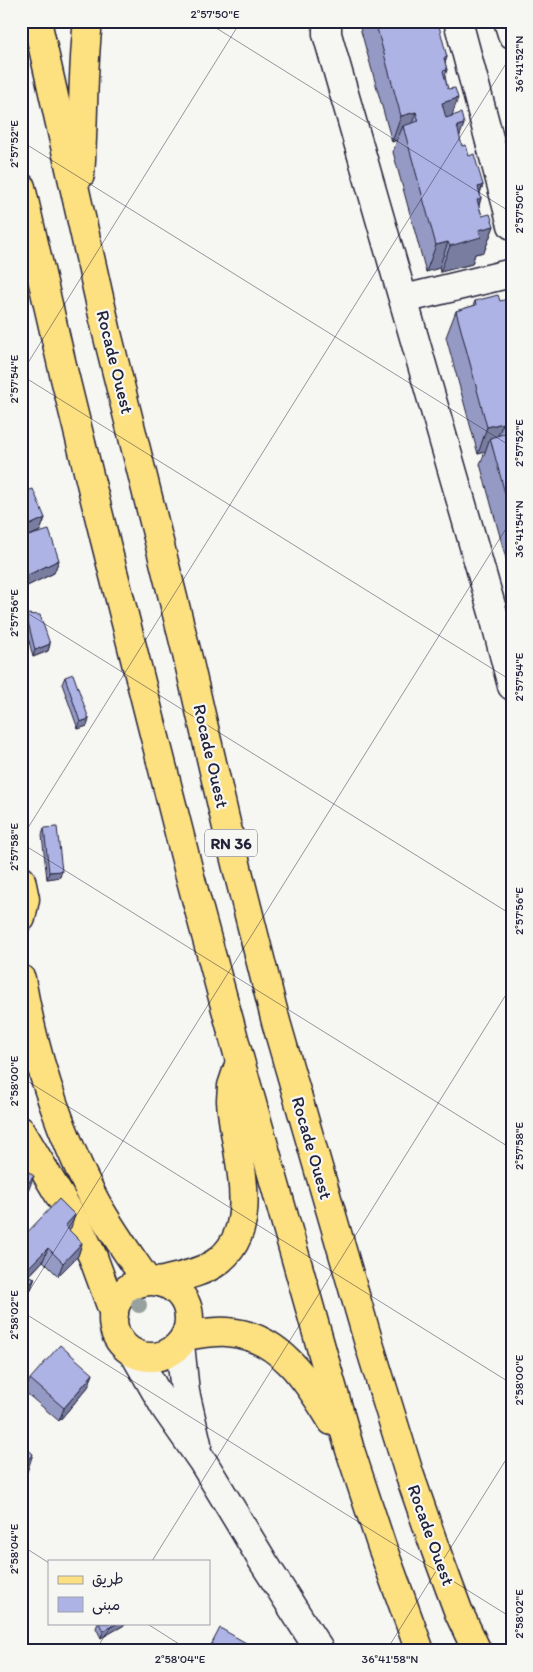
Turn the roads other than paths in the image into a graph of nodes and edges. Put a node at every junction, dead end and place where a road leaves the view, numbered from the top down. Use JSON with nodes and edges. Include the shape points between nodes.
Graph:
{"nodes":[{"id":1,"x":38,"y":21,"type":"edge"},
{"id":2,"x":88,"y":21,"type":"edge"},
{"id":3,"x":327,"y":21,"type":"edge"},
{"id":4,"x":458,"y":21,"type":"edge"},
{"id":5,"x":508,"y":21,"type":"edge"},
{"id":6,"x":512,"y":34,"type":"edge"},
{"id":7,"x":21,"y":187,"type":"edge"},
{"id":8,"x":78,"y":204,"type":"junction"},
{"id":9,"x":512,"y":225,"type":"edge"},
{"id":10,"x":512,"y":273,"type":"edge"},
{"id":11,"x":404,"y":300,"type":"junction"},
{"id":12,"x":503,"y":614,"type":"edge"},
{"id":13,"x":512,"y":686,"type":"edge"},
{"id":14,"x":21,"y":880,"type":"edge"},
{"id":15,"x":21,"y":918,"type":"edge"},
{"id":16,"x":21,"y":979,"type":"edge"},
{"id":17,"x":240,"y":1061,"type":"junction"},
{"id":18,"x":21,"y":1131,"type":"edge"},
{"id":19,"x":153,"y":1282,"type":"junction"},
{"id":20,"x":114,"y":1314,"type":"junction"},
{"id":21,"x":183,"y":1340,"type":"junction"},
{"id":22,"x":134,"y":1353,"type":"junction"},
{"id":23,"x":350,"y":1450,"type":"junction"},
{"id":24,"x":203,"y":1462,"type":"junction"},
{"id":25,"x":320,"y":1651,"type":"edge"},
{"id":26,"x":420,"y":1651,"type":"edge"},
{"id":27,"x":477,"y":1651,"type":"edge"}],
"edges":[{"from":1,"to":8,"type":"main road","name":"Rocade Ouest","number":"RN 36"},
{"from":2,"to":8,"type":"main road"},
{"from":3,"to":11,"type":"street","via":[[330,44]]},
{"from":4,"to":9,"type":"street"},
{"from":5,"to":6,"type":"street"},
{"from":7,"to":17,"type":"main road","via":[[64,374],[191,880]]},
{"from":8,"to":27,"type":"main road","name":"Rocade Ouest","number":"RN 36","via":[[276,1022],[409,1473],[459,1613]]},
{"from":10,"to":11,"type":"street"},
{"from":11,"to":12,"type":"street"},
{"from":12,"to":13,"type":"street"},
{"from":14,"to":15,"type":"main road","via":[[25,899]]},
{"from":16,"to":19,"type":"main road","via":[[45,1080],[63,1128],[93,1196]]},
{"from":17,"to":19,"type":"main road","via":[[231,1100],[244,1204],[238,1238],[215,1264]]},
{"from":17,"to":23,"type":"main road"},
{"from":18,"to":20,"type":"main road","via":[[80,1230]]},
{"from":19,"to":20,"type":"main road","via":[[135,1284],[125,1292],[117,1302]]},
{"from":19,"to":21,"type":"main road","via":[[171,1286],[186,1303],[189,1326]]},
{"from":20,"to":22,"type":"main road","via":[[118,1337]]},
{"from":21,"to":22,"type":"main road","via":[[173,1351],[154,1357]]},
{"from":21,"to":23,"type":"main road","via":[[228,1332],[256,1339],[282,1354],[315,1392]]},
{"from":21,"to":24,"type":"street","via":[[182,1368],[189,1416]]},
{"from":22,"to":24,"type":"street","via":[[166,1410]]},
{"from":23,"to":26,"type":"main road"},
{"from":24,"to":25,"type":"street"}]}
